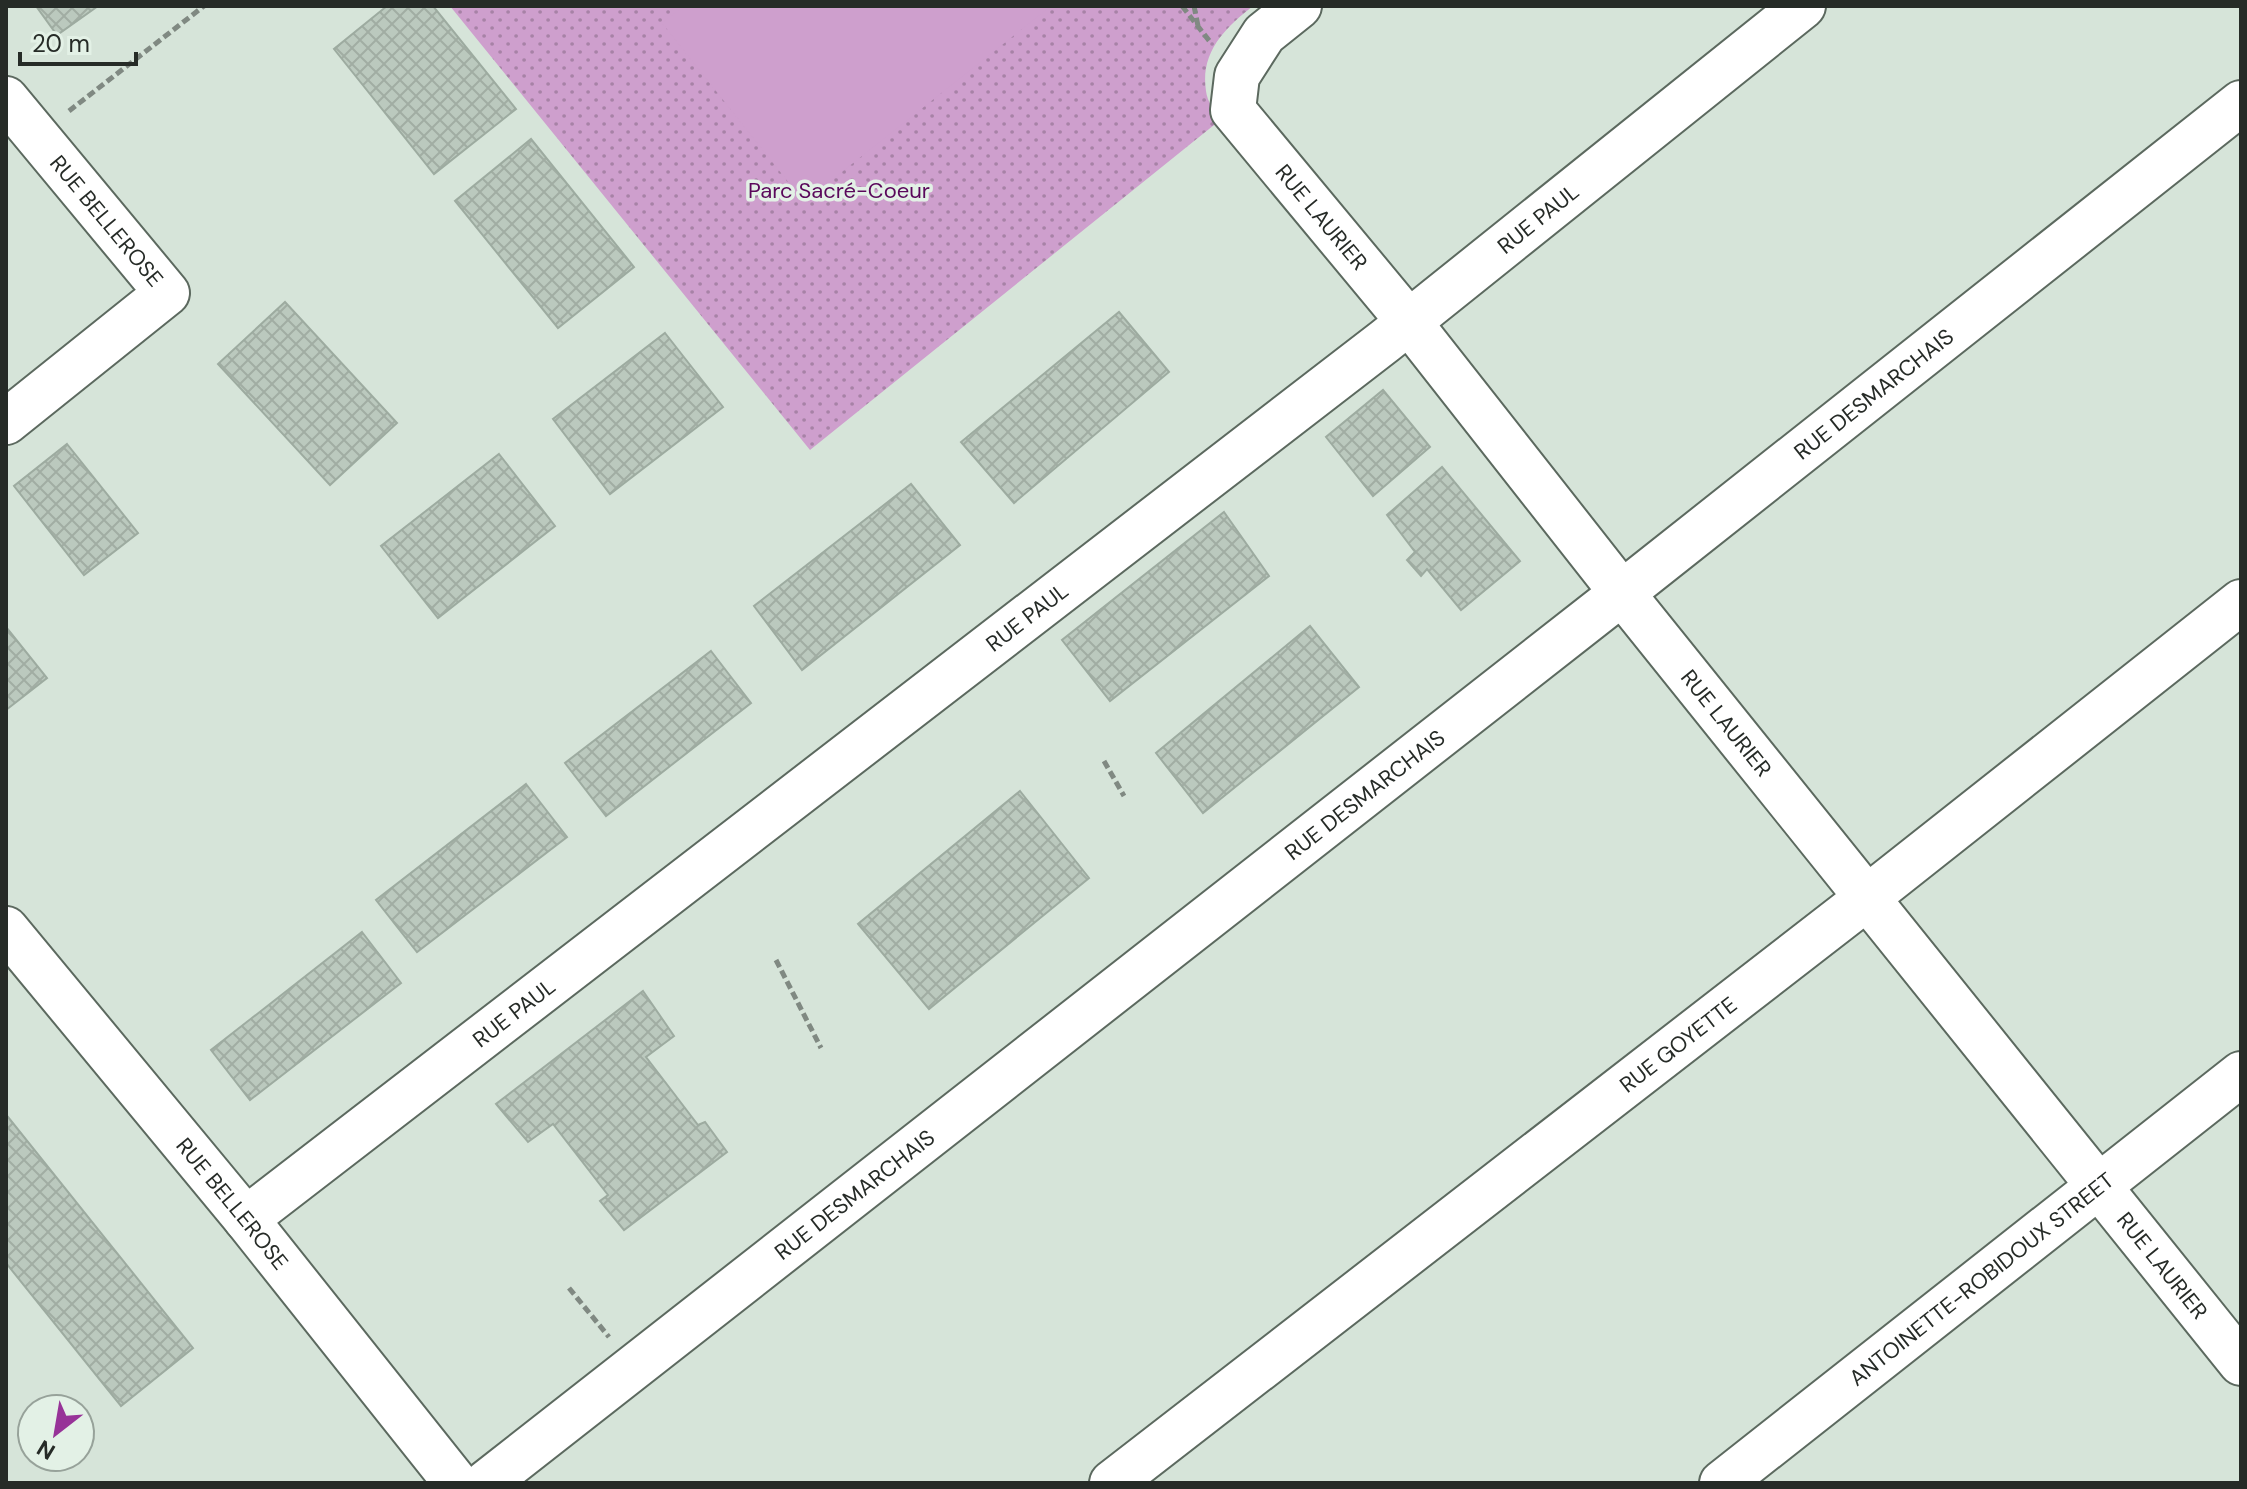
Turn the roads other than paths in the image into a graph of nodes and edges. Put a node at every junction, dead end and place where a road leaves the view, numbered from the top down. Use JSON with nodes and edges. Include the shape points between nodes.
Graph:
{"nodes":[{"id":1,"x":1299,"y":6,"type":"edge"},
{"id":2,"x":1803,"y":6,"type":"edge"},
{"id":3,"x":6,"y":99,"type":"edge"},
{"id":4,"x":2241,"y":103,"type":"edge"},
{"id":5,"x":1409,"y":322,"type":"junction"},
{"id":6,"x":6,"y":422,"type":"edge"},
{"id":7,"x":1622,"y":593,"type":"junction"},
{"id":8,"x":2241,"y":602,"type":"edge"},
{"id":9,"x":1868,"y":897,"type":"junction"},
{"id":10,"x":6,"y":929,"type":"edge"},
{"id":11,"x":2241,"y":1074,"type":"edge"},
{"id":12,"x":2099,"y":1185,"type":"junction"},
{"id":13,"x":246,"y":1219,"type":"junction"},
{"id":14,"x":2241,"y":1363,"type":"edge"},
{"id":15,"x":456,"y":1483,"type":"edge"},
{"id":16,"x":486,"y":1483,"type":"edge"},
{"id":17,"x":1112,"y":1483,"type":"edge"},
{"id":18,"x":1722,"y":1483,"type":"edge"}],
"edges":[{"from":1,"to":5,"type":"street","name":"RUE LAURIER","via":[[1264,34],[1237,76],[1233,110]]},
{"from":2,"to":5,"type":"street","name":"RUE PAUL"},
{"from":3,"to":6,"type":"street","name":"RUE BELLEROSE","via":[[167,293]]},
{"from":4,"to":7,"type":"street","name":"RUE DESMARCHAIS"},
{"from":5,"to":7,"type":"street","name":"RUE LAURIER"},
{"from":5,"to":13,"type":"street","name":"RUE PAUL"},
{"from":7,"to":9,"type":"street","name":"RUE LAURIER"},
{"from":7,"to":16,"type":"street","name":"RUE DESMARCHAIS"},
{"from":8,"to":9,"type":"street","name":"RUE GOYETTE"},
{"from":9,"to":12,"type":"street","name":"RUE LAURIER"},
{"from":9,"to":17,"type":"street","name":"RUE GOYETTE"},
{"from":10,"to":13,"type":"street","name":"RUE BELLEROSE"},
{"from":11,"to":12,"type":"street","name":"ANTOINETTE-ROBIDOUX STREET"},
{"from":12,"to":14,"type":"street","name":"RUE LAURIER"},
{"from":12,"to":18,"type":"street","name":"ANTOINETTE-ROBIDOUX STREET"},
{"from":13,"to":15,"type":"street","name":"RUE BELLEROSE"}]}
